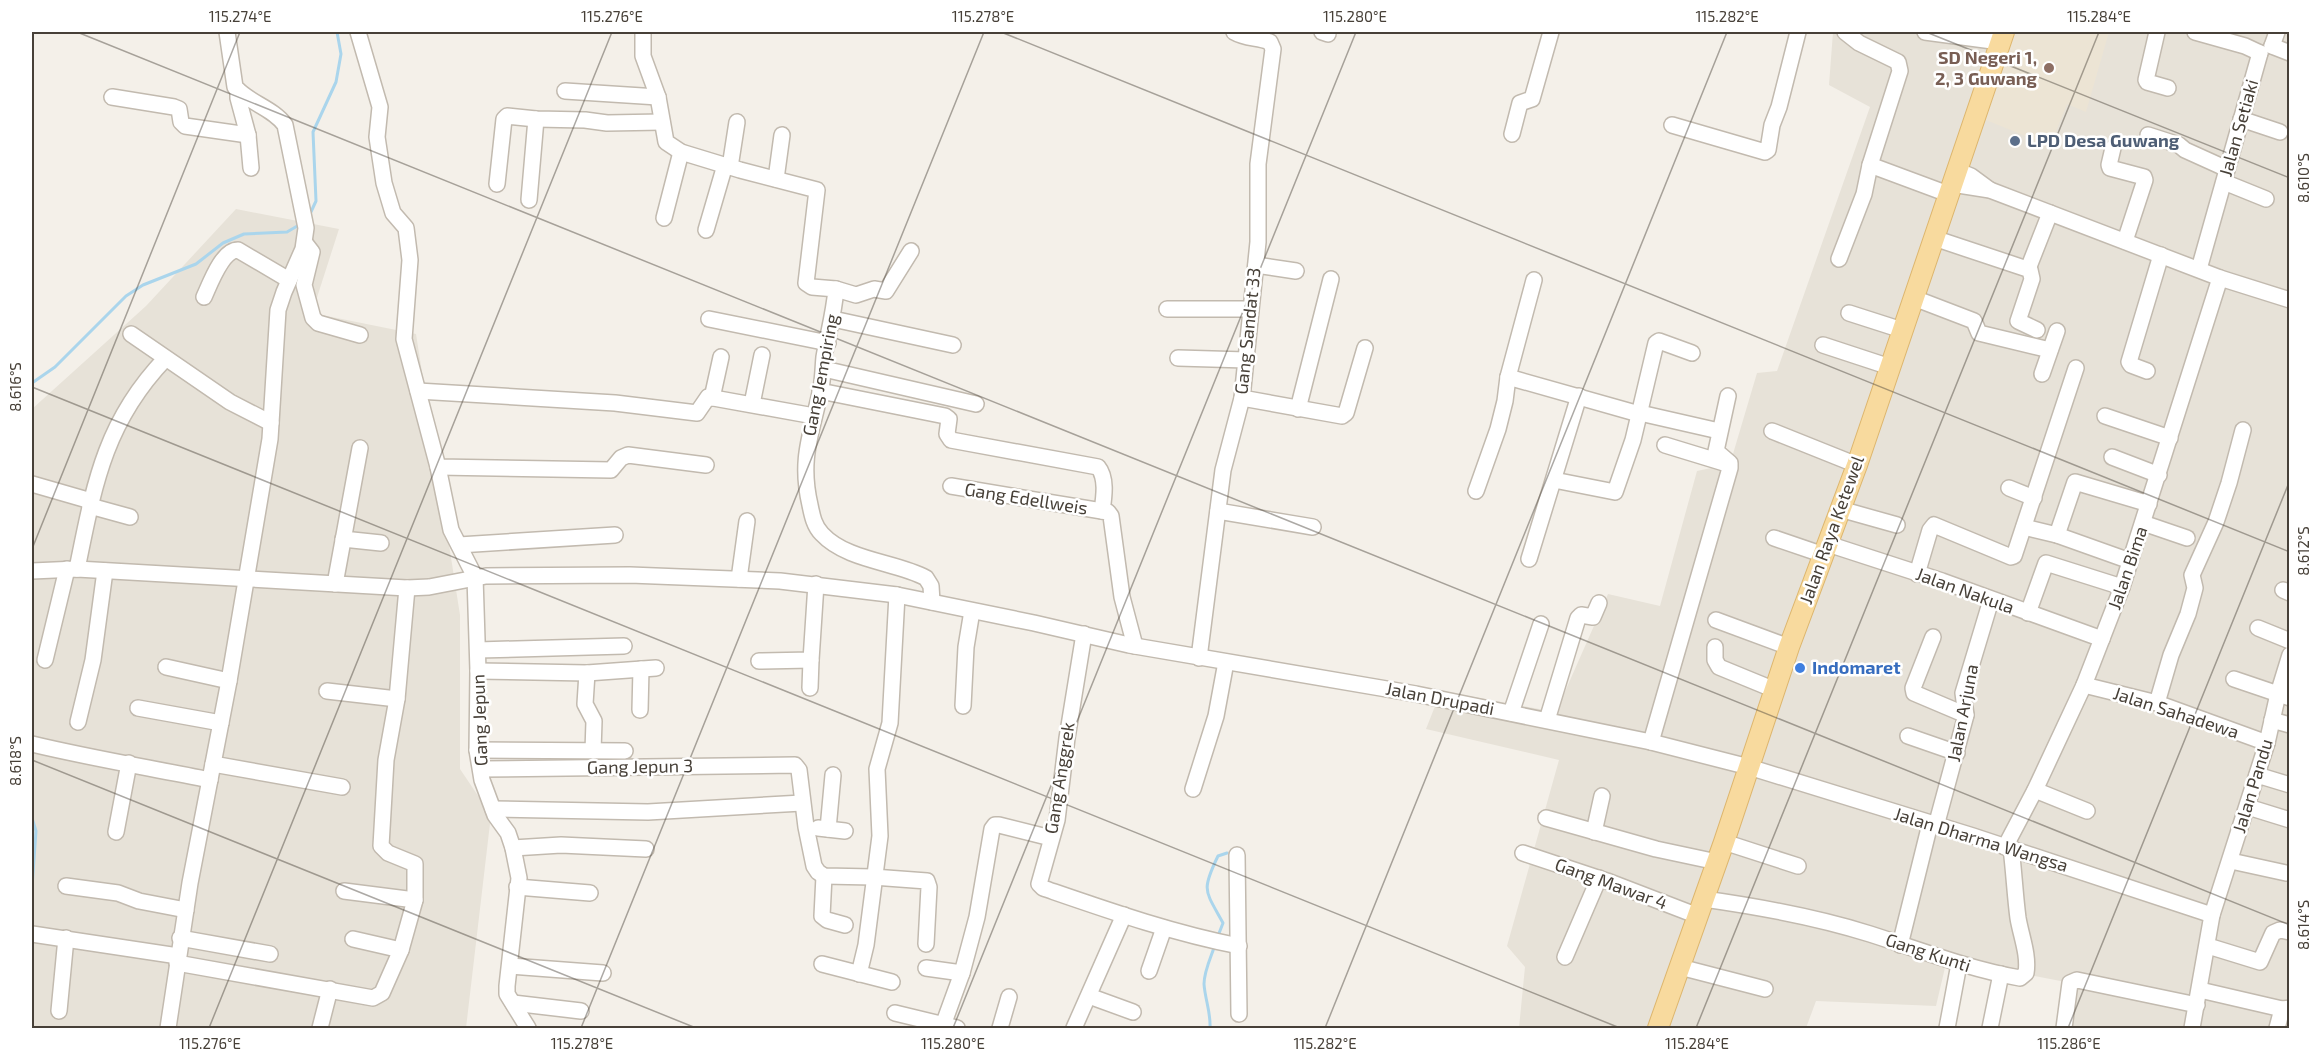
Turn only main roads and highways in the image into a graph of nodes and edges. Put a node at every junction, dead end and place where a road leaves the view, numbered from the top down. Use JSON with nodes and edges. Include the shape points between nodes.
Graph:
{"nodes":[{"id":1,"x":2002,"y":37,"type":"edge"},
{"id":2,"x":1659,"y":1029,"type":"edge"}],
"edges":[{"from":1,"to":2,"type":"main road","name":"Jalan Raya Ketewel"}]}
